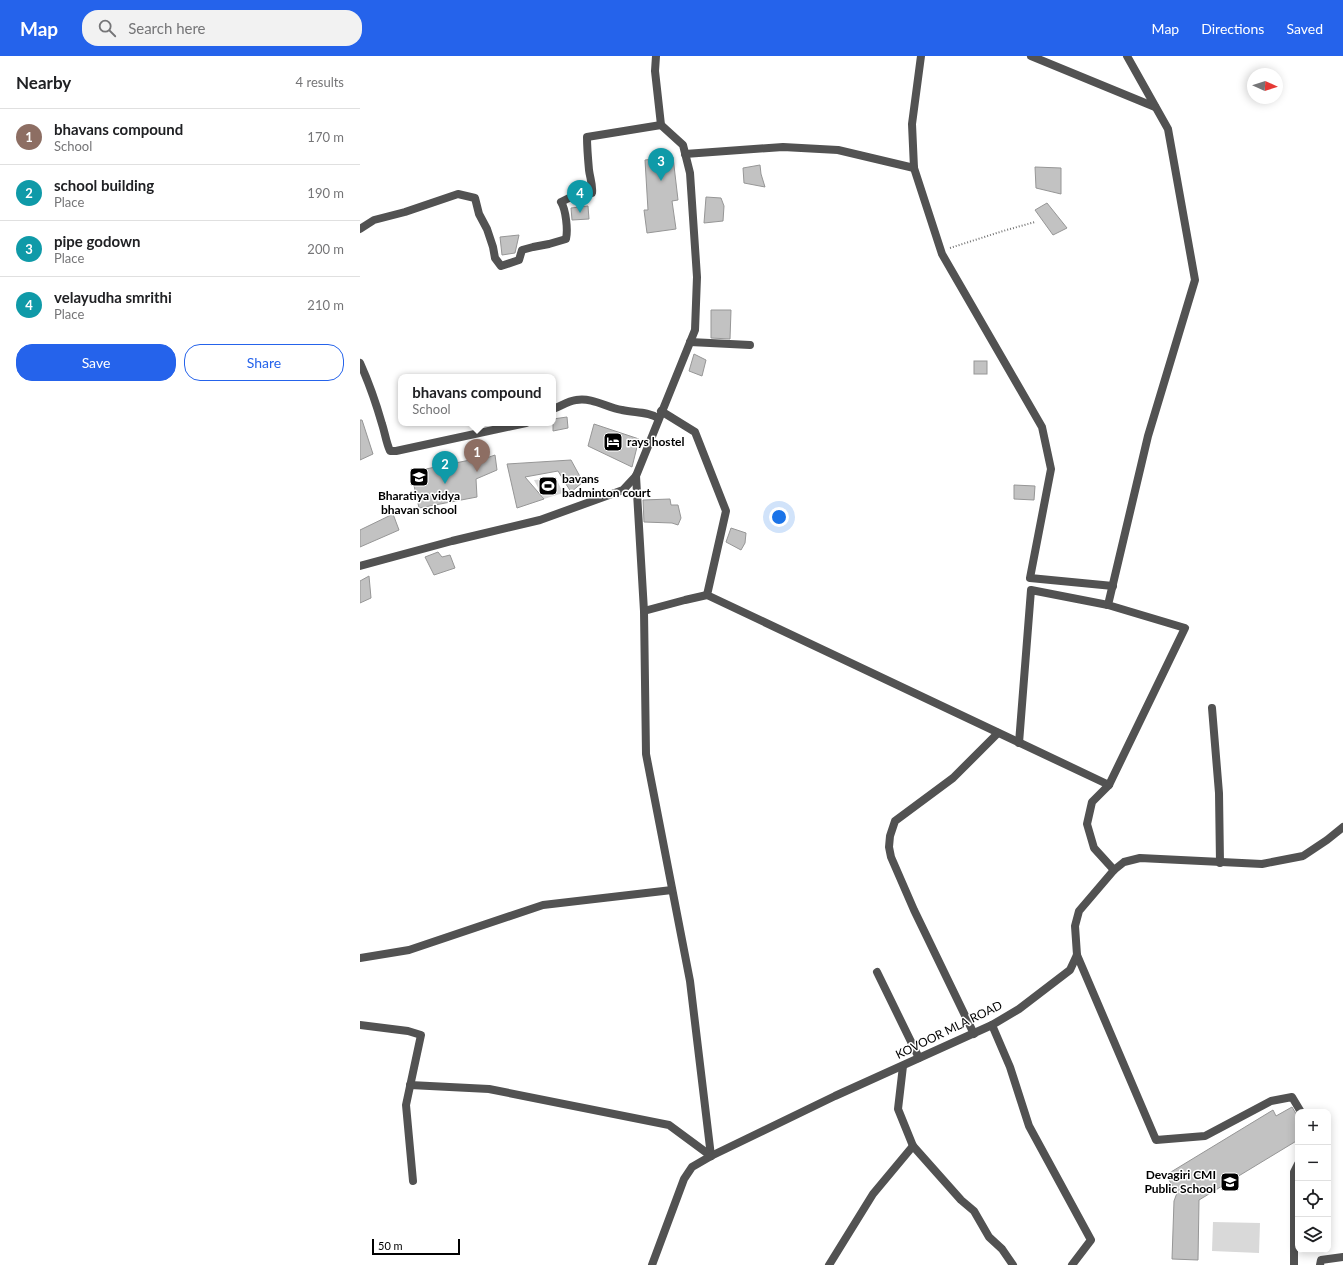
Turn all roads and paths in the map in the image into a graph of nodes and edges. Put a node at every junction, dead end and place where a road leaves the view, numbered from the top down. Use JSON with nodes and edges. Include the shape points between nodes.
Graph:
{"nodes":[{"id":1,"x":656,"y":56,"type":"edge"},
{"id":2,"x":921,"y":56,"type":"edge"},
{"id":3,"x":1031,"y":56,"type":"edge"},
{"id":4,"x":1127,"y":56,"type":"edge"},
{"id":5,"x":1155,"y":107,"type":"junction"},
{"id":6,"x":661,"y":125,"type":"junction"},
{"id":7,"x":685,"y":154,"type":"junction"},
{"id":8,"x":914,"y":168,"type":"junction"},
{"id":9,"x":1035,"y":222,"type":"dead end"},
{"id":10,"x":360,"y":228,"type":"edge"},
{"id":11,"x":942,"y":252,"type":"junction"},
{"id":12,"x":690,"y":342,"type":"junction"},
{"id":13,"x":750,"y":345,"type":"dead end"},
{"id":14,"x":360,"y":363,"type":"edge"},
{"id":15,"x":556,"y":408,"type":"edge"},
{"id":16,"x":660,"y":415,"type":"junction"},
{"id":17,"x":512,"y":426,"type":"edge"},
{"id":18,"x":636,"y":476,"type":"junction"},
{"id":19,"x":360,"y":566,"type":"edge"},
{"id":20,"x":1113,"y":586,"type":"junction"},
{"id":21,"x":707,"y":596,"type":"junction"},
{"id":22,"x":1108,"y":605,"type":"junction"},
{"id":23,"x":644,"y":611,"type":"junction"},
{"id":24,"x":1212,"y":708,"type":"dead end"},
{"id":25,"x":998,"y":733,"type":"junction"},
{"id":26,"x":1019,"y":743,"type":"junction"},
{"id":27,"x":1109,"y":785,"type":"junction"},
{"id":28,"x":1343,"y":828,"type":"edge"},
{"id":29,"x":1220,"y":863,"type":"junction"},
{"id":30,"x":1114,"y":870,"type":"junction"},
{"id":31,"x":672,"y":890,"type":"junction"},
{"id":32,"x":1076,"y":955,"type":"junction"},
{"id":33,"x":360,"y":958,"type":"edge"},
{"id":34,"x":877,"y":972,"type":"dead end"},
{"id":35,"x":360,"y":1025,"type":"edge"},
{"id":36,"x":992,"y":1026,"type":"junction"},
{"id":37,"x":974,"y":1034,"type":"junction"},
{"id":38,"x":918,"y":1058,"type":"junction"},
{"id":39,"x":903,"y":1066,"type":"junction"},
{"id":40,"x":410,"y":1085,"type":"junction"},
{"id":41,"x":1299,"y":1109,"type":"edge"},
{"id":42,"x":913,"y":1146,"type":"junction"},
{"id":43,"x":711,"y":1156,"type":"junction"},
{"id":44,"x":1295,"y":1170,"type":"edge"},
{"id":45,"x":413,"y":1181,"type":"dead end"},
{"id":46,"x":1343,"y":1257,"type":"edge"},
{"id":47,"x":652,"y":1265,"type":"edge"},
{"id":48,"x":829,"y":1265,"type":"edge"},
{"id":49,"x":1012,"y":1265,"type":"edge"},
{"id":50,"x":1072,"y":1265,"type":"edge"},
{"id":51,"x":1294,"y":1265,"type":"edge"},
{"id":52,"x":1320,"y":1265,"type":"edge"}],
"edges":[{"from":1,"to":6,"type":"street","via":[[655,72]]},
{"from":2,"to":8,"type":"street","via":[[912,124]]},
{"from":3,"to":5,"type":"street"},
{"from":4,"to":5,"type":"street"},
{"from":5,"to":20,"type":"street","via":[[1168,129],[1195,280],[1148,436]]},
{"from":6,"to":7,"type":"street","via":[[683,145]]},
{"from":6,"to":10,"type":"street","via":[[588,137],[592,193],[561,202],[565,209],[568,231],[566,239],[522,250],[518,260],[511,264],[501,266],[495,258],[475,198],[458,194],[374,220]]},
{"from":7,"to":8,"type":"street","via":[[783,147],[838,150]]},
{"from":7,"to":12,"type":"street","via":[[690,173],[697,277],[695,330]]},
{"from":8,"to":11,"type":"street"},
{"from":9,"to":11,"type":"path"},
{"from":11,"to":20,"type":"street","via":[[1042,427],[1051,469],[1030,578]]},
{"from":12,"to":13,"type":"street"},
{"from":12,"to":16,"type":"street"},
{"from":14,"to":17,"type":"street","via":[[370,386],[390,451]]},
{"from":15,"to":16,"type":"street","via":[[578,400]]},
{"from":16,"to":18,"type":"street"},
{"from":16,"to":21,"type":"street","via":[[695,432],[726,511]]},
{"from":18,"to":19,"type":"street","via":[[623,490],[540,520],[452,540]]},
{"from":18,"to":23,"type":"street"},
{"from":20,"to":22,"type":"street"},
{"from":21,"to":23,"type":"street"},
{"from":21,"to":25,"type":"street"},
{"from":22,"to":26,"type":"street","via":[[1031,590]]},
{"from":22,"to":27,"type":"street","via":[[1185,628]]},
{"from":23,"to":31,"type":"street","via":[[646,754]]},
{"from":24,"to":29,"type":"street","via":[[1219,793]]},
{"from":25,"to":26,"type":"street"},
{"from":25,"to":37,"type":"street","via":[[953,778],[895,821],[889,847],[914,910]]},
{"from":26,"to":27,"type":"street"},
{"from":27,"to":30,"type":"street","via":[[1092,802],[1086,824],[1094,848]]},
{"from":28,"to":29,"type":"street","name":"KOVOOR MLA ROAD","via":[[1303,856],[1262,864]]},
{"from":29,"to":30,"type":"street","name":"KOVOOR MLA ROAD","via":[[1140,858],[1124,862]]},
{"from":30,"to":32,"type":"street","name":"KOVOOR MLA ROAD","via":[[1079,911],[1075,926]]},
{"from":31,"to":33,"type":"street","via":[[543,905],[409,950]]},
{"from":31,"to":43,"type":"street","via":[[690,981]]},
{"from":32,"to":36,"type":"street","name":"KOVOOR MLA ROAD","via":[[1070,970]]},
{"from":32,"to":41,"type":"street","via":[[1156,1140],[1205,1136],[1271,1101],[1292,1097]]},
{"from":34,"to":38,"type":"street"},
{"from":35,"to":40,"type":"street","via":[[408,1030],[421,1036]]},
{"from":36,"to":37,"type":"street","name":"KOVOOR MLA ROAD"},
{"from":36,"to":50,"type":"street","via":[[1010,1067],[1029,1126],[1092,1240]]},
{"from":37,"to":38,"type":"street","name":"KOVOOR MLA ROAD"},
{"from":38,"to":39,"type":"street","name":"KOVOOR MLA ROAD"},
{"from":39,"to":42,"type":"street","via":[[898,1109]]},
{"from":39,"to":43,"type":"street","name":"KOVOOR MLA ROAD"},
{"from":40,"to":43,"type":"street","via":[[489,1088],[669,1124]]},
{"from":40,"to":45,"type":"street","via":[[406,1105]]},
{"from":42,"to":48,"type":"street","via":[[873,1194]]},
{"from":42,"to":49,"type":"street","via":[[974,1211],[989,1237],[1002,1249]]},
{"from":43,"to":47,"type":"street","name":"KOVOOR MLA ROAD","via":[[692,1167],[684,1179]]},
{"from":44,"to":51,"type":"street"},
{"from":46,"to":52,"type":"street","via":[[1321,1260]]}]}
